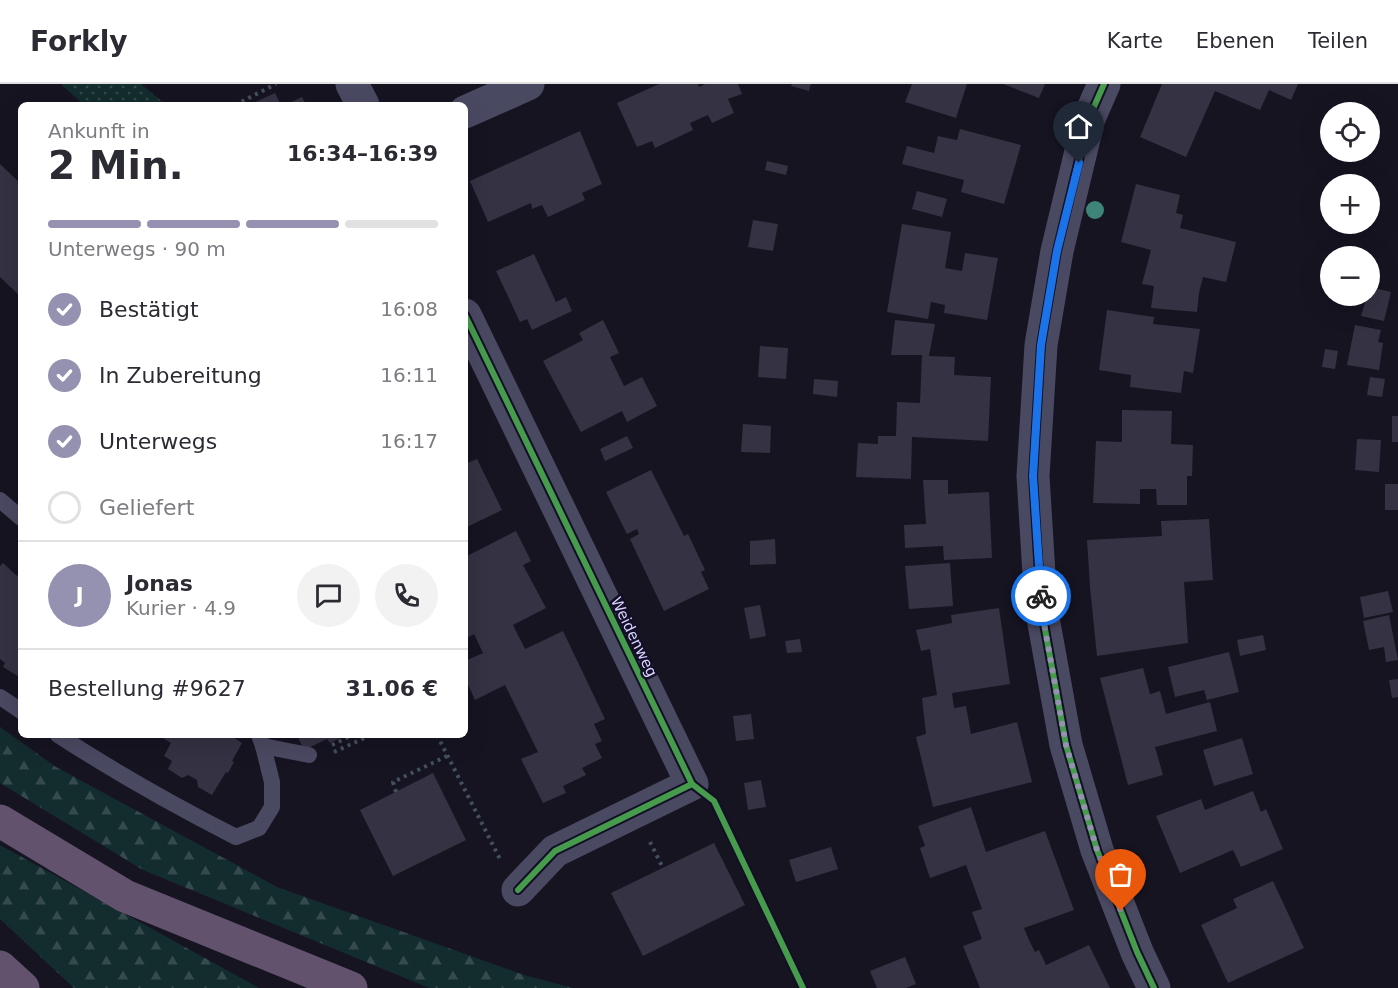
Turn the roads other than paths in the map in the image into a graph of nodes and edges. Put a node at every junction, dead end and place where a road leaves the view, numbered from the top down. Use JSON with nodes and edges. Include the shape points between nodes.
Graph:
{"nodes":[{"id":1,"x":352,"y":84,"type":"edge"},
{"id":2,"x":528,"y":84,"type":"edge"},
{"id":3,"x":1104,"y":84,"type":"edge"},
{"id":4,"x":361,"y":102,"type":"edge"},
{"id":5,"x":468,"y":111,"type":"edge"},
{"id":6,"x":468,"y":321,"type":"edge"},
{"id":7,"x":0,"y":501,"type":"edge"},
{"id":8,"x":18,"y":516,"type":"edge"},
{"id":9,"x":0,"y":697,"type":"edge"},
{"id":10,"x":18,"y":709,"type":"edge"},
{"id":11,"x":63,"y":738,"type":"edge"},
{"id":12,"x":261,"y":741,"type":"edge"},
{"id":13,"x":309,"y":755,"type":"road end"},
{"id":14,"x":0,"y":821,"type":"edge"},
{"id":15,"x":518,"y":890,"type":"road end"},
{"id":16,"x":0,"y":967,"type":"edge"},
{"id":17,"x":23,"y":988,"type":"edge"},
{"id":18,"x":351,"y":988,"type":"edge"},
{"id":19,"x":1154,"y":988,"type":"edge"}],
"edges":[{"from":1,"to":4,"type":"street"},
{"from":2,"to":5,"type":"street"},
{"from":3,"to":19,"type":"street","via":[[1089,118],[1057,251],[1041,345],[1033,476],[1041,607],[1066,745],[1097,850]]},
{"from":6,"to":15,"type":"street","name":"Weidenweg","via":[[692,784],[555,851]]},
{"from":7,"to":8,"type":"lane"},
{"from":9,"to":10,"type":"lane"},
{"from":11,"to":12,"type":"lane","via":[[236,837],[259,828],[272,807],[272,782]]},
{"from":12,"to":13,"type":"lane"},
{"from":14,"to":18,"type":"highway","via":[[125,896]]},
{"from":16,"to":17,"type":"highway"}]}
